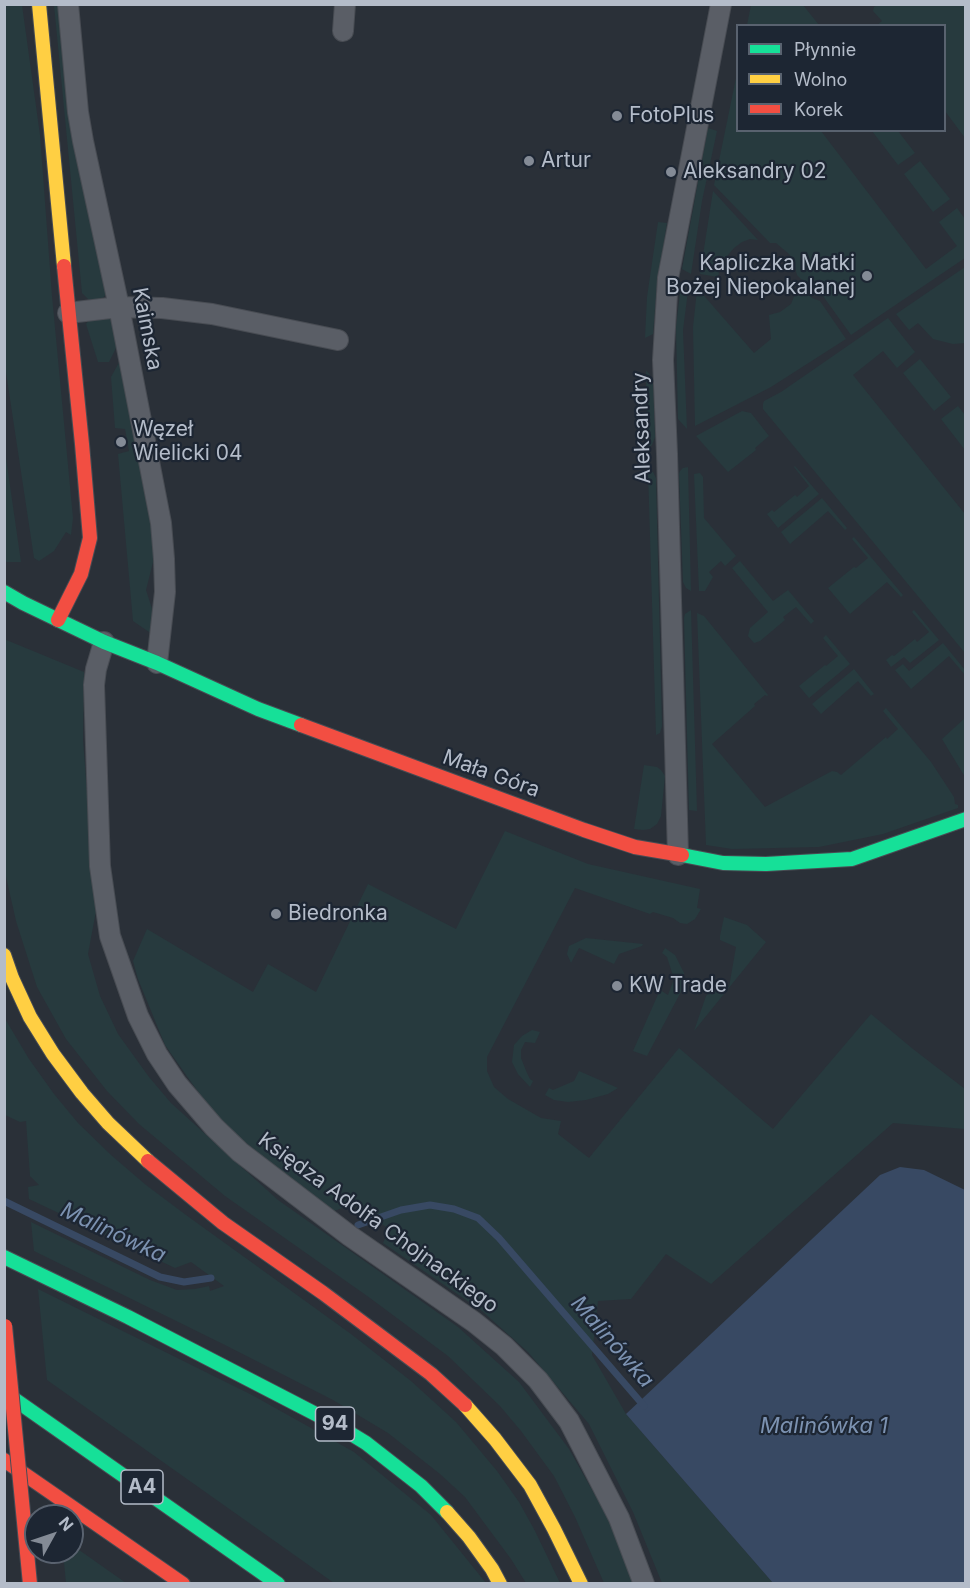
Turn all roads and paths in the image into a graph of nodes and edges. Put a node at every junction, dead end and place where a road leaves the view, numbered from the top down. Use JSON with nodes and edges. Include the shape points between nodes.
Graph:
{"nodes":[{"id":1,"x":39,"y":4,"type":"edge"},
{"id":2,"x":68,"y":4,"type":"edge"},
{"id":3,"x":345,"y":4,"type":"edge"},
{"id":4,"x":721,"y":4,"type":"edge"},
{"id":5,"x":343,"y":31,"type":"dead end"},
{"id":6,"x":119,"y":307,"type":"junction"},
{"id":7,"x":68,"y":313,"type":"junction"},
{"id":8,"x":338,"y":340,"type":"dead end"},
{"id":9,"x":4,"y":592,"type":"edge"},
{"id":10,"x":58,"y":620,"type":"junction"},
{"id":11,"x":104,"y":642,"type":"junction"},
{"id":12,"x":157,"y":663,"type":"junction"},
{"id":13,"x":966,"y":819,"type":"edge"},
{"id":14,"x":678,"y":855,"type":"junction"},
{"id":15,"x":4,"y":955,"type":"edge"},
{"id":16,"x":4,"y":1257,"type":"edge"},
{"id":17,"x":4,"y":1320,"type":"edge"},
{"id":18,"x":4,"y":1392,"type":"edge"},
{"id":19,"x":4,"y":1460,"type":"edge"},
{"id":20,"x":30,"y":1584,"type":"edge"},
{"id":21,"x":183,"y":1584,"type":"edge"},
{"id":22,"x":278,"y":1584,"type":"edge"},
{"id":23,"x":500,"y":1584,"type":"edge"},
{"id":24,"x":581,"y":1584,"type":"edge"},
{"id":25,"x":644,"y":1584,"type":"edge"}],
"edges":[{"from":1,"to":7,"type":"main road"},
{"from":2,"to":6,"type":"street","name":"Kaimska","via":[[78,112]]},
{"from":3,"to":5,"type":"street"},
{"from":4,"to":14,"type":"street","name":"Aleksandry","via":[[668,278],[663,360]]},
{"from":6,"to":7,"type":"street"},
{"from":6,"to":8,"type":"street","via":[[212,314]]},
{"from":6,"to":12,"type":"street","name":"Kaimska","via":[[161,523],[165,592]]},
{"from":7,"to":10,"type":"main road","via":[[90,538],[81,574]]},
{"from":9,"to":10,"type":"main road","name":"Mała Góra"},
{"from":10,"to":11,"type":"main road","name":"Mała Góra"},
{"from":11,"to":12,"type":"main road","name":"Mała Góra"},
{"from":11,"to":25,"type":"street","name":"Księdza Adolfa Chojnackiego","via":[[94,685],[99,866],[110,936],[138,1016],[157,1054],[177,1084],[240,1152],[350,1236],[474,1322],[538,1380],[569,1421],[619,1518]]},
{"from":12,"to":14,"type":"main road","name":"Mała Góra","via":[[258,709],[584,831]]},
{"from":13,"to":14,"type":"main road","name":"Mała Góra","via":[[852,859],[766,864],[723,863]]},
{"from":15,"to":24,"type":"main road","via":[[12,978],[53,1054],[108,1123],[223,1223],[413,1360],[462,1402],[530,1485]]},
{"from":16,"to":23,"type":"main road","number":"94","via":[[285,1397],[366,1443],[444,1509],[469,1537]]},
{"from":17,"to":20,"type":"main road","bridge":true},
{"from":18,"to":22,"type":"main road","number":"A4"},
{"from":19,"to":21,"type":"main road","number":"A4"}]}
